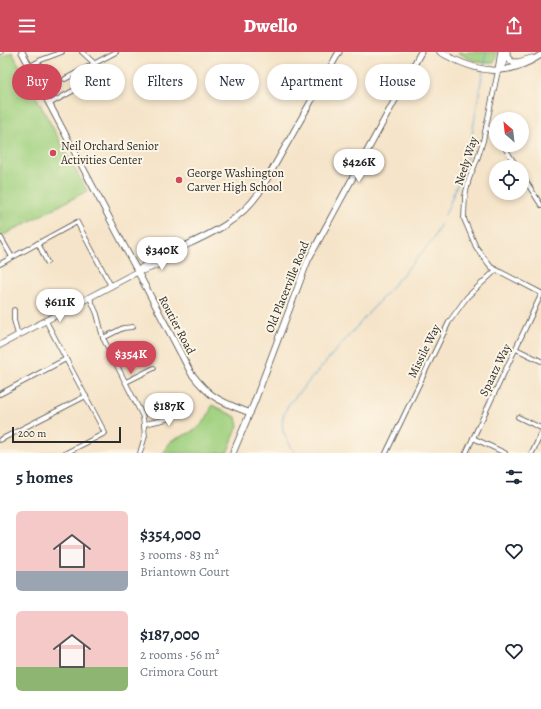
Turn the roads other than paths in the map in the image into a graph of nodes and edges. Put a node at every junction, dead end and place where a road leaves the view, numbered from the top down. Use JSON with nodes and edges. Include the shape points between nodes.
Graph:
{"nodes":[{"id":1,"x":22,"y":52,"type":"edge"},
{"id":2,"x":62,"y":52,"type":"edge"},
{"id":3,"x":82,"y":52,"type":"edge"},
{"id":4,"x":116,"y":52,"type":"edge"},
{"id":5,"x":339,"y":52,"type":"edge"},
{"id":6,"x":421,"y":52,"type":"edge"},
{"id":7,"x":440,"y":52,"type":"edge"},
{"id":8,"x":501,"y":52,"type":"edge"},
{"id":9,"x":506,"y":52,"type":"edge"},
{"id":10,"x":109,"y":54,"type":"edge"},
{"id":11,"x":541,"y":54,"type":"edge"},
{"id":12,"x":94,"y":63,"type":"joint"},
{"id":13,"x":28,"y":64,"type":"edge"},
{"id":14,"x":35,"y":64,"type":"edge"},
{"id":15,"x":498,"y":71,"type":"junction"},
{"id":16,"x":70,"y":76,"type":"edge"},
{"id":17,"x":65,"y":79,"type":"dead end"},
{"id":18,"x":70,"y":92,"type":"edge"},
{"id":19,"x":47,"y":100,"type":"edge"},
{"id":20,"x":49,"y":104,"type":"junction"},
{"id":21,"x":486,"y":128,"type":"junction"},
{"id":22,"x":489,"y":130,"type":"edge"},
{"id":23,"x":529,"y":186,"type":"edge"},
{"id":24,"x":541,"y":205,"type":"edge"},
{"id":25,"x":1,"y":238,"type":"dead end"},
{"id":26,"x":38,"y":244,"type":"junction"},
{"id":27,"x":12,"y":257,"type":"junction"},
{"id":28,"x":47,"y":262,"type":"dead end"},
{"id":29,"x":0,"y":264,"type":"edge"},
{"id":30,"x":496,"y":270,"type":"junction"},
{"id":31,"x":137,"y":272,"type":"junction"},
{"id":32,"x":111,"y":286,"type":"junction"},
{"id":33,"x":541,"y":294,"type":"edge"},
{"id":34,"x":90,"y":298,"type":"junction"},
{"id":35,"x":14,"y":310,"type":"dead end"},
{"id":36,"x":46,"y":321,"type":"junction"},
{"id":37,"x":132,"y":327,"type":"dead end"},
{"id":38,"x":18,"y":335,"type":"junction"},
{"id":39,"x":103,"y":338,"type":"junction"},
{"id":40,"x":0,"y":345,"type":"edge"},
{"id":41,"x":516,"y":349,"type":"junction"},
{"id":42,"x":66,"y":359,"type":"junction"},
{"id":43,"x":541,"y":361,"type":"edge"},
{"id":44,"x":154,"y":368,"type":"dead end"},
{"id":45,"x":126,"y":382,"type":"junction"},
{"id":46,"x":0,"y":394,"type":"edge"},
{"id":47,"x":86,"y":396,"type":"junction"},
{"id":48,"x":181,"y":407,"type":"dead end"},
{"id":49,"x":250,"y":413,"type":"junction"},
{"id":50,"x":518,"y":417,"type":"dead end"},
{"id":51,"x":145,"y":424,"type":"junction"},
{"id":52,"x":541,"y":428,"type":"edge"},
{"id":53,"x":541,"y":434,"type":"edge"},
{"id":54,"x":473,"y":438,"type":"junction"},
{"id":55,"x":0,"y":440,"type":"edge"},
{"id":56,"x":66,"y":453,"type":"edge"},
{"id":57,"x":140,"y":453,"type":"edge"},
{"id":58,"x":233,"y":453,"type":"edge"},
{"id":59,"x":386,"y":453,"type":"edge"},
{"id":60,"x":466,"y":453,"type":"edge"},
{"id":61,"x":505,"y":453,"type":"edge"},
{"id":62,"x":532,"y":453,"type":"edge"}],
"edges":[{"from":1,"to":13,"type":"street","name":"Routier Road"},
{"from":2,"to":14,"type":"street"},
{"from":3,"to":12,"type":"street"},
{"from":4,"to":10,"type":"street"},
{"from":5,"to":31,"type":"street","via":[[251,205],[231,222],[144,265]]},
{"from":6,"to":49,"type":"street","name":"Old Placerville Road","via":[[308,260]]},
{"from":7,"to":15,"type":"street","via":[[463,64]]},
{"from":8,"to":15,"type":"street"},
{"from":9,"to":11,"type":"street","via":[[512,62]]},
{"from":9,"to":15,"type":"street"},
{"from":10,"to":12,"type":"street"},
{"from":11,"to":15,"type":"street","via":[[522,66]]},
{"from":15,"to":21,"type":"street","name":"Neely Way"},
{"from":16,"to":17,"type":"street"},
{"from":18,"to":20,"type":"street"},
{"from":19,"to":20,"type":"street","name":"Routier Road"},
{"from":20,"to":31,"type":"street","name":"Routier Road"},
{"from":21,"to":22,"type":"street"},
{"from":21,"to":30,"type":"street","name":"Neely Way","via":[[465,196],[464,219],[476,246]]},
{"from":23,"to":24,"type":"street"},
{"from":25,"to":27,"type":"street"},
{"from":26,"to":27,"type":"street"},
{"from":26,"to":28,"type":"street"},
{"from":26,"to":32,"type":"street","via":[[77,222]]},
{"from":27,"to":29,"type":"street"},
{"from":30,"to":33,"type":"street","name":"Neely Way"},
{"from":30,"to":59,"type":"street","name":"Missile Way","via":[[467,297],[449,322]]},
{"from":31,"to":32,"type":"street"},
{"from":31,"to":49,"type":"street","name":"Routier Road","via":[[185,364],[198,382],[218,400]]},
{"from":32,"to":34,"type":"street"},
{"from":33,"to":41,"type":"street","name":"Spaatz Way"},
{"from":34,"to":36,"type":"street"},
{"from":34,"to":39,"type":"street"},
{"from":35,"to":38,"type":"street"},
{"from":36,"to":38,"type":"street"},
{"from":36,"to":42,"type":"street"},
{"from":37,"to":39,"type":"street","via":[[123,328]]},
{"from":38,"to":40,"type":"street"},
{"from":39,"to":45,"type":"street"},
{"from":41,"to":43,"type":"street"},
{"from":41,"to":54,"type":"street","name":"Spaatz Way"},
{"from":42,"to":46,"type":"street"},
{"from":42,"to":47,"type":"street"},
{"from":44,"to":45,"type":"street"},
{"from":45,"to":51,"type":"street"},
{"from":47,"to":55,"type":"street"},
{"from":47,"to":56,"type":"street","via":[[105,433]]},
{"from":48,"to":51,"type":"street","via":[[167,419]]},
{"from":49,"to":58,"type":"street","name":"Old Placerville Road"},
{"from":50,"to":52,"type":"street"},
{"from":51,"to":57,"type":"street","via":[[145,440]]},
{"from":53,"to":62,"type":"street"},
{"from":54,"to":60,"type":"street","name":"Spaatz Way"},
{"from":54,"to":61,"type":"street"}]}
